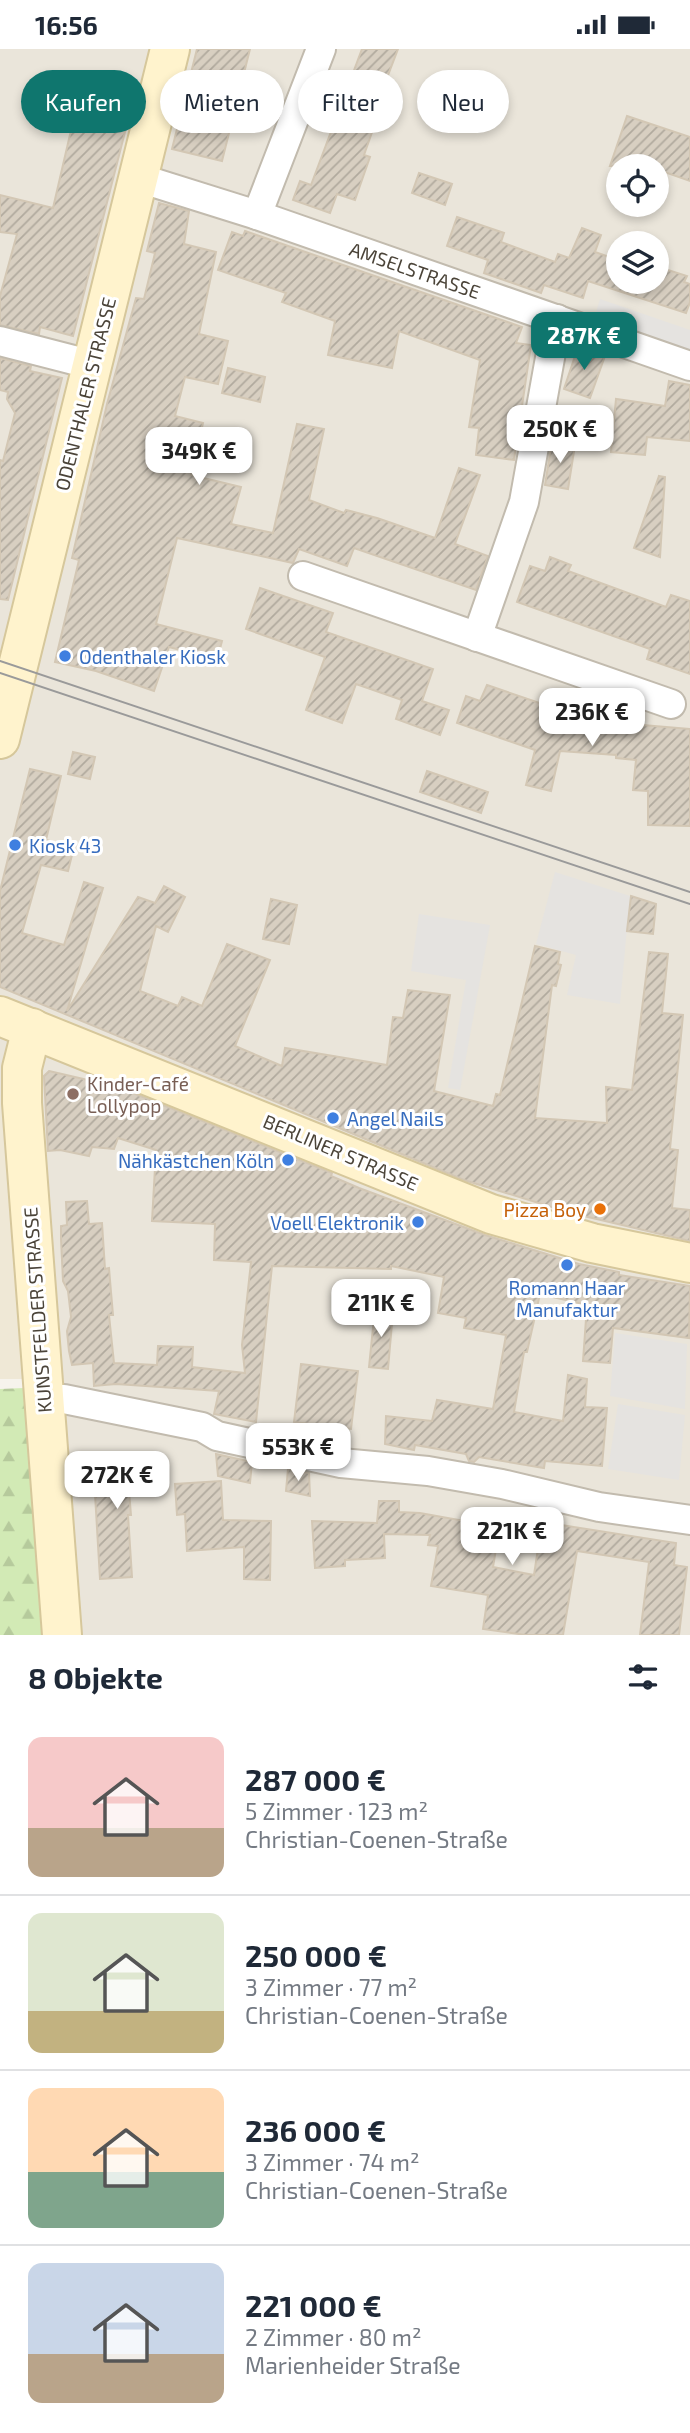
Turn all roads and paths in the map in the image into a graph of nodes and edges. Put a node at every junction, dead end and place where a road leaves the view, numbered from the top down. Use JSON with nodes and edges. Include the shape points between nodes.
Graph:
{"nodes":[{"id":1,"x":170,"y":49,"type":"edge"},
{"id":2,"x":321,"y":49,"type":"edge"},
{"id":3,"x":139,"y":178,"type":"junction"},
{"id":4,"x":257,"y":215,"type":"junction"},
{"id":5,"x":557,"y":319,"type":"junction"},
{"id":6,"x":0,"y":341,"type":"edge"},
{"id":7,"x":93,"y":365,"type":"junction"},
{"id":8,"x":690,"y":366,"type":"edge"},
{"id":9,"x":303,"y":576,"type":"dead end"},
{"id":10,"x":477,"y":637,"type":"junction"},
{"id":11,"x":671,"y":704,"type":"dead end"},
{"id":12,"x":0,"y":739,"type":"edge"},
{"id":13,"x":16,"y":1022,"type":"edge"},
{"id":14,"x":690,"y":1263,"type":"edge"},
{"id":15,"x":44,"y":1401,"type":"junction"},
{"id":16,"x":690,"y":1520,"type":"edge"},
{"id":17,"x":62,"y":1635,"type":"edge"}],
"edges":[{"from":1,"to":3,"type":"main road","name":"ODENTHALER STRASSE"},
{"from":2,"to":4,"type":"street"},
{"from":3,"to":4,"type":"street","name":"AMSELSTRASSE"},
{"from":3,"to":7,"type":"main road","name":"ODENTHALER STRASSE"},
{"from":4,"to":5,"type":"street","name":"AMSELSTRASSE"},
{"from":5,"to":8,"type":"street","name":"AMSELSTRASSE"},
{"from":5,"to":10,"type":"street","via":[[524,502]]},
{"from":6,"to":7,"type":"street"},
{"from":7,"to":12,"type":"main road","name":"ODENTHALER STRASSE"},
{"from":9,"to":10,"type":"street"},
{"from":10,"to":11,"type":"street"},
{"from":13,"to":14,"type":"main road","name":"BERLINER STRASSE","via":[[491,1214],[592,1243]]},
{"from":13,"to":15,"type":"main road","name":"KUNSTFELDER STRASSE","via":[[24,1047],[21,1083]]},
{"from":15,"to":16,"type":"street","via":[[64,1399],[190,1425],[217,1436],[341,1463],[502,1483],[599,1507]]},
{"from":15,"to":17,"type":"main road","name":"KUNSTFELDER STRASSE"}]}
